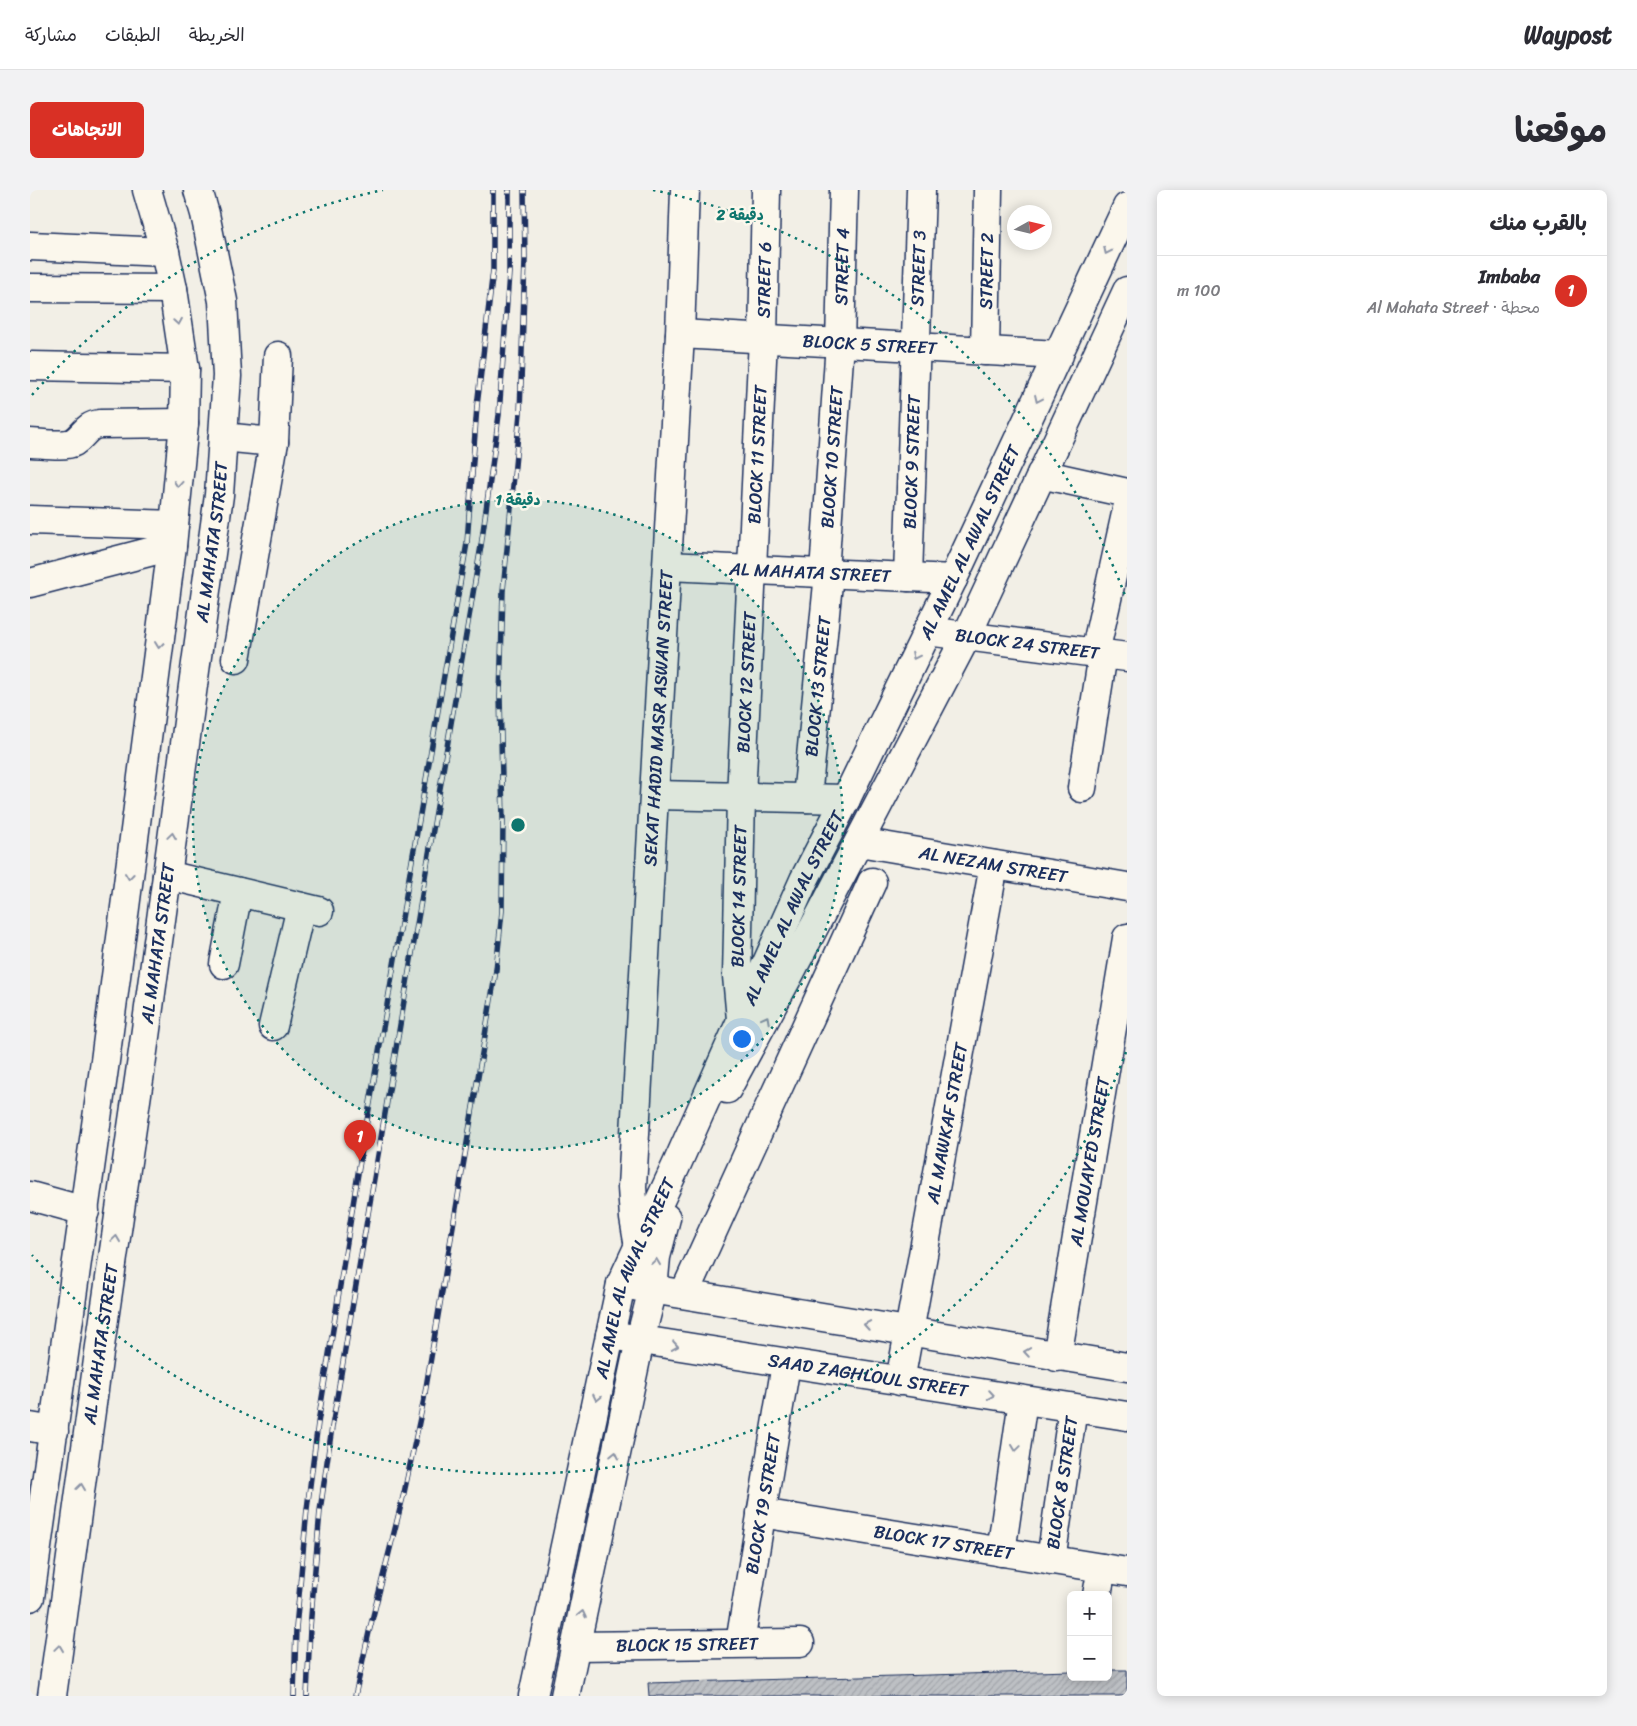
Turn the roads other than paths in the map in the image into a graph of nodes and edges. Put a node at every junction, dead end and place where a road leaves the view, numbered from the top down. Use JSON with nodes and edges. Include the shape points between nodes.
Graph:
{"nodes":[{"id":1,"x":147,"y":190,"type":"edge"},
{"id":2,"x":198,"y":190,"type":"edge"},
{"id":3,"x":685,"y":190,"type":"edge"},
{"id":4,"x":766,"y":190,"type":"edge"},
{"id":5,"x":844,"y":190,"type":"edge"},
{"id":6,"x":921,"y":190,"type":"edge"},
{"id":7,"x":988,"y":190,"type":"edge"},
{"id":8,"x":1127,"y":207,"type":"edge"},
{"id":9,"x":30,"y":246,"type":"edge"},
{"id":10,"x":165,"y":252,"type":"junction"},
{"id":11,"x":30,"y":288,"type":"edge"},
{"id":12,"x":173,"y":289,"type":"junction"},
{"id":13,"x":1127,"y":291,"type":"edge"},
{"id":14,"x":680,"y":334,"type":"junction"},
{"id":15,"x":763,"y":339,"type":"junction"},
{"id":16,"x":840,"y":342,"type":"junction"},
{"id":17,"x":916,"y":347,"type":"junction"},
{"id":18,"x":985,"y":351,"type":"junction"},
{"id":19,"x":1058,"y":355,"type":"junction"},
{"id":20,"x":278,"y":356,"type":"dead end"},
{"id":21,"x":30,"y":366,"type":"edge"},
{"id":22,"x":185,"y":369,"type":"junction"},
{"id":23,"x":184,"y":423,"type":"junction"},
{"id":24,"x":223,"y":437,"type":"junction"},
{"id":25,"x":274,"y":442,"type":"junction"},
{"id":26,"x":30,"y":443,"type":"edge"},
{"id":27,"x":1041,"y":474,"type":"junction"},
{"id":28,"x":1127,"y":493,"type":"edge"},
{"id":29,"x":1127,"y":509,"type":"edge"},
{"id":30,"x":30,"y":520,"type":"edge"},
{"id":31,"x":173,"y":535,"type":"junction"},
{"id":32,"x":668,"y":566,"type":"junction"},
{"id":33,"x":751,"y":570,"type":"junction"},
{"id":34,"x":827,"y":572,"type":"junction"},
{"id":35,"x":908,"y":577,"type":"junction"},
{"id":36,"x":953,"y":579,"type":"junction"},
{"id":37,"x":30,"y":583,"type":"edge"},
{"id":38,"x":928,"y":631,"type":"junction"},
{"id":39,"x":966,"y":637,"type":"junction"},
{"id":40,"x":1109,"y":655,"type":"edge"},
{"id":41,"x":236,"y":659,"type":"dead end"},
{"id":42,"x":1082,"y":788,"type":"dead end"},
{"id":43,"x":655,"y":796,"type":"junction"},
{"id":44,"x":740,"y":797,"type":"junction"},
{"id":45,"x":807,"y":798,"type":"junction"},
{"id":46,"x":846,"y":799,"type":"junction"},
{"id":47,"x":859,"y":842,"type":"junction"},
{"id":48,"x":994,"y":865,"type":"junction"},
{"id":49,"x":167,"y":875,"type":"junction"},
{"id":50,"x":872,"y":882,"type":"dead end"},
{"id":51,"x":1127,"y":887,"type":"edge"},
{"id":52,"x":238,"y":892,"type":"junction"},
{"id":53,"x":1127,"y":938,"type":"edge"},
{"id":54,"x":224,"y":964,"type":"dead end"},
{"id":55,"x":741,"y":1020,"type":"junction"},
{"id":56,"x":273,"y":1026,"type":"dead end"},
{"id":57,"x":746,"y":1056,"type":"junction"},
{"id":58,"x":105,"y":1061,"type":"junction"},
{"id":59,"x":141,"y":1066,"type":"junction"},
{"id":60,"x":30,"y":1196,"type":"edge"},
{"id":61,"x":85,"y":1211,"type":"junction"},
{"id":62,"x":639,"y":1247,"type":"junction"},
{"id":63,"x":621,"y":1284,"type":"junction"},
{"id":64,"x":653,"y":1289,"type":"junction"},
{"id":65,"x":684,"y":1294,"type":"junction"},
{"id":66,"x":909,"y":1332,"type":"junction"},
{"id":67,"x":610,"y":1335,"type":"junction"},
{"id":68,"x":640,"y":1340,"type":"junction"},
{"id":69,"x":1057,"y":1357,"type":"junction"},
{"id":70,"x":786,"y":1364,"type":"junction"},
{"id":71,"x":1127,"y":1367,"type":"edge"},
{"id":72,"x":900,"y":1381,"type":"junction"},
{"id":73,"x":1023,"y":1400,"type":"junction"},
{"id":74,"x":1073,"y":1408,"type":"junction"},
{"id":75,"x":1127,"y":1416,"type":"edge"},
{"id":76,"x":42,"y":1429,"type":"edge"},
{"id":77,"x":761,"y":1513,"type":"junction"},
{"id":78,"x":1001,"y":1552,"type":"junction"},
{"id":79,"x":1051,"y":1560,"type":"junction"},
{"id":80,"x":1114,"y":1570,"type":"edge"},
{"id":81,"x":1099,"y":1591,"type":"edge"},
{"id":82,"x":30,"y":1597,"type":"edge"},
{"id":83,"x":740,"y":1643,"type":"junction"},
{"id":84,"x":800,"y":1643,"type":"dead end"},
{"id":85,"x":575,"y":1646,"type":"junction"},
{"id":86,"x":52,"y":1696,"type":"edge"},
{"id":87,"x":533,"y":1696,"type":"edge"},
{"id":88,"x":565,"y":1696,"type":"edge"}],
"edges":[{"from":1,"to":10,"type":"street","name":"AL MAHATA STREET"},
{"from":2,"to":24,"type":"street","name":"AL MAHATA STREET","via":[[223,301],[227,376]]},
{"from":3,"to":14,"type":"street","name":"SEKAT HADID MASR ASWAN STREET"},
{"from":4,"to":15,"type":"street","name":"STREET 6"},
{"from":5,"to":16,"type":"street","name":"STREET 4"},
{"from":6,"to":17,"type":"street","name":"STREET 3"},
{"from":7,"to":18,"type":"street","name":"STREET 2"},
{"from":8,"to":19,"type":"street","name":"AL AMEL AL AWAL STREET","one_way":true},
{"from":9,"to":10,"type":"street"},
{"from":10,"to":12,"type":"street","name":"AL MAHATA STREET"},
{"from":11,"to":12,"type":"street"},
{"from":12,"to":22,"type":"street","name":"AL MAHATA STREET","one_way":true},
{"from":13,"to":27,"type":"street","name":"AL AMEL AL AWAL STREET"},
{"from":14,"to":15,"type":"street","name":"BLOCK 5 STREET"},
{"from":14,"to":32,"type":"street","name":"SEKAT HADID MASR ASWAN STREET"},
{"from":15,"to":16,"type":"street","name":"BLOCK 5 STREET"},
{"from":15,"to":33,"type":"street","name":"BLOCK 11 STREET"},
{"from":16,"to":17,"type":"street","name":"BLOCK 5 STREET"},
{"from":16,"to":34,"type":"street","name":"BLOCK 10 STREET"},
{"from":17,"to":18,"type":"street","name":"BLOCK 5 STREET"},
{"from":17,"to":35,"type":"street","name":"BLOCK 9 STREET"},
{"from":18,"to":19,"type":"street","name":"BLOCK 5 STREET"},
{"from":19,"to":36,"type":"street","name":"AL AMEL AL AWAL STREET","one_way":true},
{"from":20,"to":25,"type":"street"},
{"from":21,"to":22,"type":"street"},
{"from":22,"to":23,"type":"street","name":"AL MAHATA STREET"},
{"from":23,"to":26,"type":"street","via":[[92,425],[68,444]]},
{"from":23,"to":31,"type":"street","name":"AL MAHATA STREET","one_way":true},
{"from":24,"to":25,"type":"street"},
{"from":49,"to":24,"type":"street","name":"AL MAHATA STREET","one_way":true},
{"from":25,"to":41,"type":"street"},
{"from":27,"to":28,"type":"street"},
{"from":27,"to":39,"type":"street","name":"AL AMEL AL AWAL STREET"},
{"from":29,"to":40,"type":"street"},
{"from":30,"to":31,"type":"street"},
{"from":31,"to":37,"type":"street"},
{"from":31,"to":58,"type":"street","name":"AL MAHATA STREET","one_way":true},
{"from":32,"to":33,"type":"street","name":"AL MAHATA STREET"},
{"from":32,"to":43,"type":"street","name":"SEKAT HADID MASR ASWAN STREET"},
{"from":33,"to":34,"type":"street","name":"AL MAHATA STREET"},
{"from":33,"to":44,"type":"street","name":"BLOCK 12 STREET"},
{"from":34,"to":35,"type":"street","name":"AL MAHATA STREET"},
{"from":34,"to":45,"type":"street","name":"BLOCK 13 STREET"},
{"from":35,"to":36,"type":"street","name":"AL MAHATA STREET"},
{"from":36,"to":38,"type":"street","name":"AL AMEL AL AWAL STREET"},
{"from":38,"to":39,"type":"street","name":"BLOCK 24 STREET"},
{"from":38,"to":46,"type":"street","name":"AL AMEL AL AWAL STREET","one_way":true},
{"from":39,"to":40,"type":"street","name":"BLOCK 24 STREET"},
{"from":39,"to":47,"type":"street","name":"AL AMEL AL AWAL STREET"},
{"from":40,"to":42,"type":"street"},
{"from":43,"to":44,"type":"street"},
{"from":43,"to":62,"type":"street","name":"SEKAT HADID MASR ASWAN STREET","via":[[632,1186]]},
{"from":44,"to":45,"type":"street"},
{"from":44,"to":55,"type":"street","name":"BLOCK 14 STREET","via":[[737,976]]},
{"from":45,"to":46,"type":"street"},
{"from":46,"to":55,"type":"street","name":"AL AMEL AL AWAL STREET","via":[[804,880]]},
{"from":47,"to":48,"type":"street","name":"AL NEZAM STREET"},
{"from":57,"to":47,"type":"street","name":"AL AMEL AL AWAL STREET","one_way":true},
{"from":48,"to":51,"type":"street","name":"AL NEZAM STREET"},
{"from":48,"to":66,"type":"street","name":"AL MAWKAF STREET"},
{"from":49,"to":52,"type":"street"},
{"from":49,"to":59,"type":"street","name":"AL MAHATA STREET"},
{"from":50,"to":65,"type":"street"},
{"from":52,"to":54,"type":"street"},
{"from":52,"to":56,"type":"street","via":[[310,909]]},
{"from":53,"to":69,"type":"street","name":"AL MOUAYED STREET"},
{"from":55,"to":57,"type":"street","name":"BLOCK 14 STREET"},
{"from":55,"to":62,"type":"street","name":"AL AMEL AL AWAL STREET"},
{"from":64,"to":57,"type":"street","name":"AL AMEL AL AWAL STREET","one_way":true,"via":[[660,1238],[675,1192]]},
{"from":58,"to":59,"type":"street"},
{"from":58,"to":61,"type":"street","name":"AL MAHATA STREET"},
{"from":86,"to":59,"type":"street","name":"AL MAHATA STREET","one_way":true},
{"from":60,"to":61,"type":"street"},
{"from":61,"to":76,"type":"street","name":"AL MAHATA STREET"},
{"from":62,"to":63,"type":"street","name":"AL AMEL AL AWAL STREET"},
{"from":63,"to":64,"type":"street"},
{"from":63,"to":67,"type":"street","name":"AL AMEL AL AWAL STREET"},
{"from":64,"to":65,"type":"street"},
{"from":64,"to":68,"type":"street","name":"AL AMEL AL AWAL STREET"},
{"from":66,"to":65,"type":"street","one_way":true},
{"from":69,"to":66,"type":"street","one_way":true},
{"from":66,"to":72,"type":"street","name":"AL MAWKAF STREET"},
{"from":67,"to":68,"type":"street","name":"SAAD ZAGHLOUL STREET"},
{"from":67,"to":87,"type":"street","name":"AL AMEL AL AWAL STREET","one_way":true},
{"from":68,"to":70,"type":"street","name":"SAAD ZAGHLOUL STREET","one_way":true},
{"from":85,"to":68,"type":"street","name":"AL AMEL AL AWAL STREET","one_way":true},
{"from":69,"to":71,"type":"street"},
{"from":70,"to":72,"type":"street","name":"SAAD ZAGHLOUL STREET"},
{"from":70,"to":77,"type":"street","name":"BLOCK 19 STREET"},
{"from":72,"to":73,"type":"street","name":"SAAD ZAGHLOUL STREET","one_way":true},
{"from":73,"to":74,"type":"street","name":"SAAD ZAGHLOUL STREET"},
{"from":73,"to":78,"type":"street","one_way":true},
{"from":74,"to":75,"type":"street","name":"SAAD ZAGHLOUL STREET"},
{"from":74,"to":79,"type":"street","name":"BLOCK 8 STREET"},
{"from":76,"to":82,"type":"street","name":"AL MAHATA STREET"},
{"from":77,"to":78,"type":"street","name":"BLOCK 17 STREET"},
{"from":77,"to":83,"type":"street","name":"BLOCK 19 STREET"},
{"from":78,"to":79,"type":"street","name":"BLOCK 17 STREET"},
{"from":79,"to":80,"type":"street","name":"BLOCK 17 STREET"},
{"from":80,"to":81,"type":"street"},
{"from":83,"to":84,"type":"street","name":"BLOCK 15 STREET"},
{"from":83,"to":85,"type":"street","name":"BLOCK 15 STREET"},
{"from":85,"to":88,"type":"street","name":"AL AMEL AL AWAL STREET"}]}
